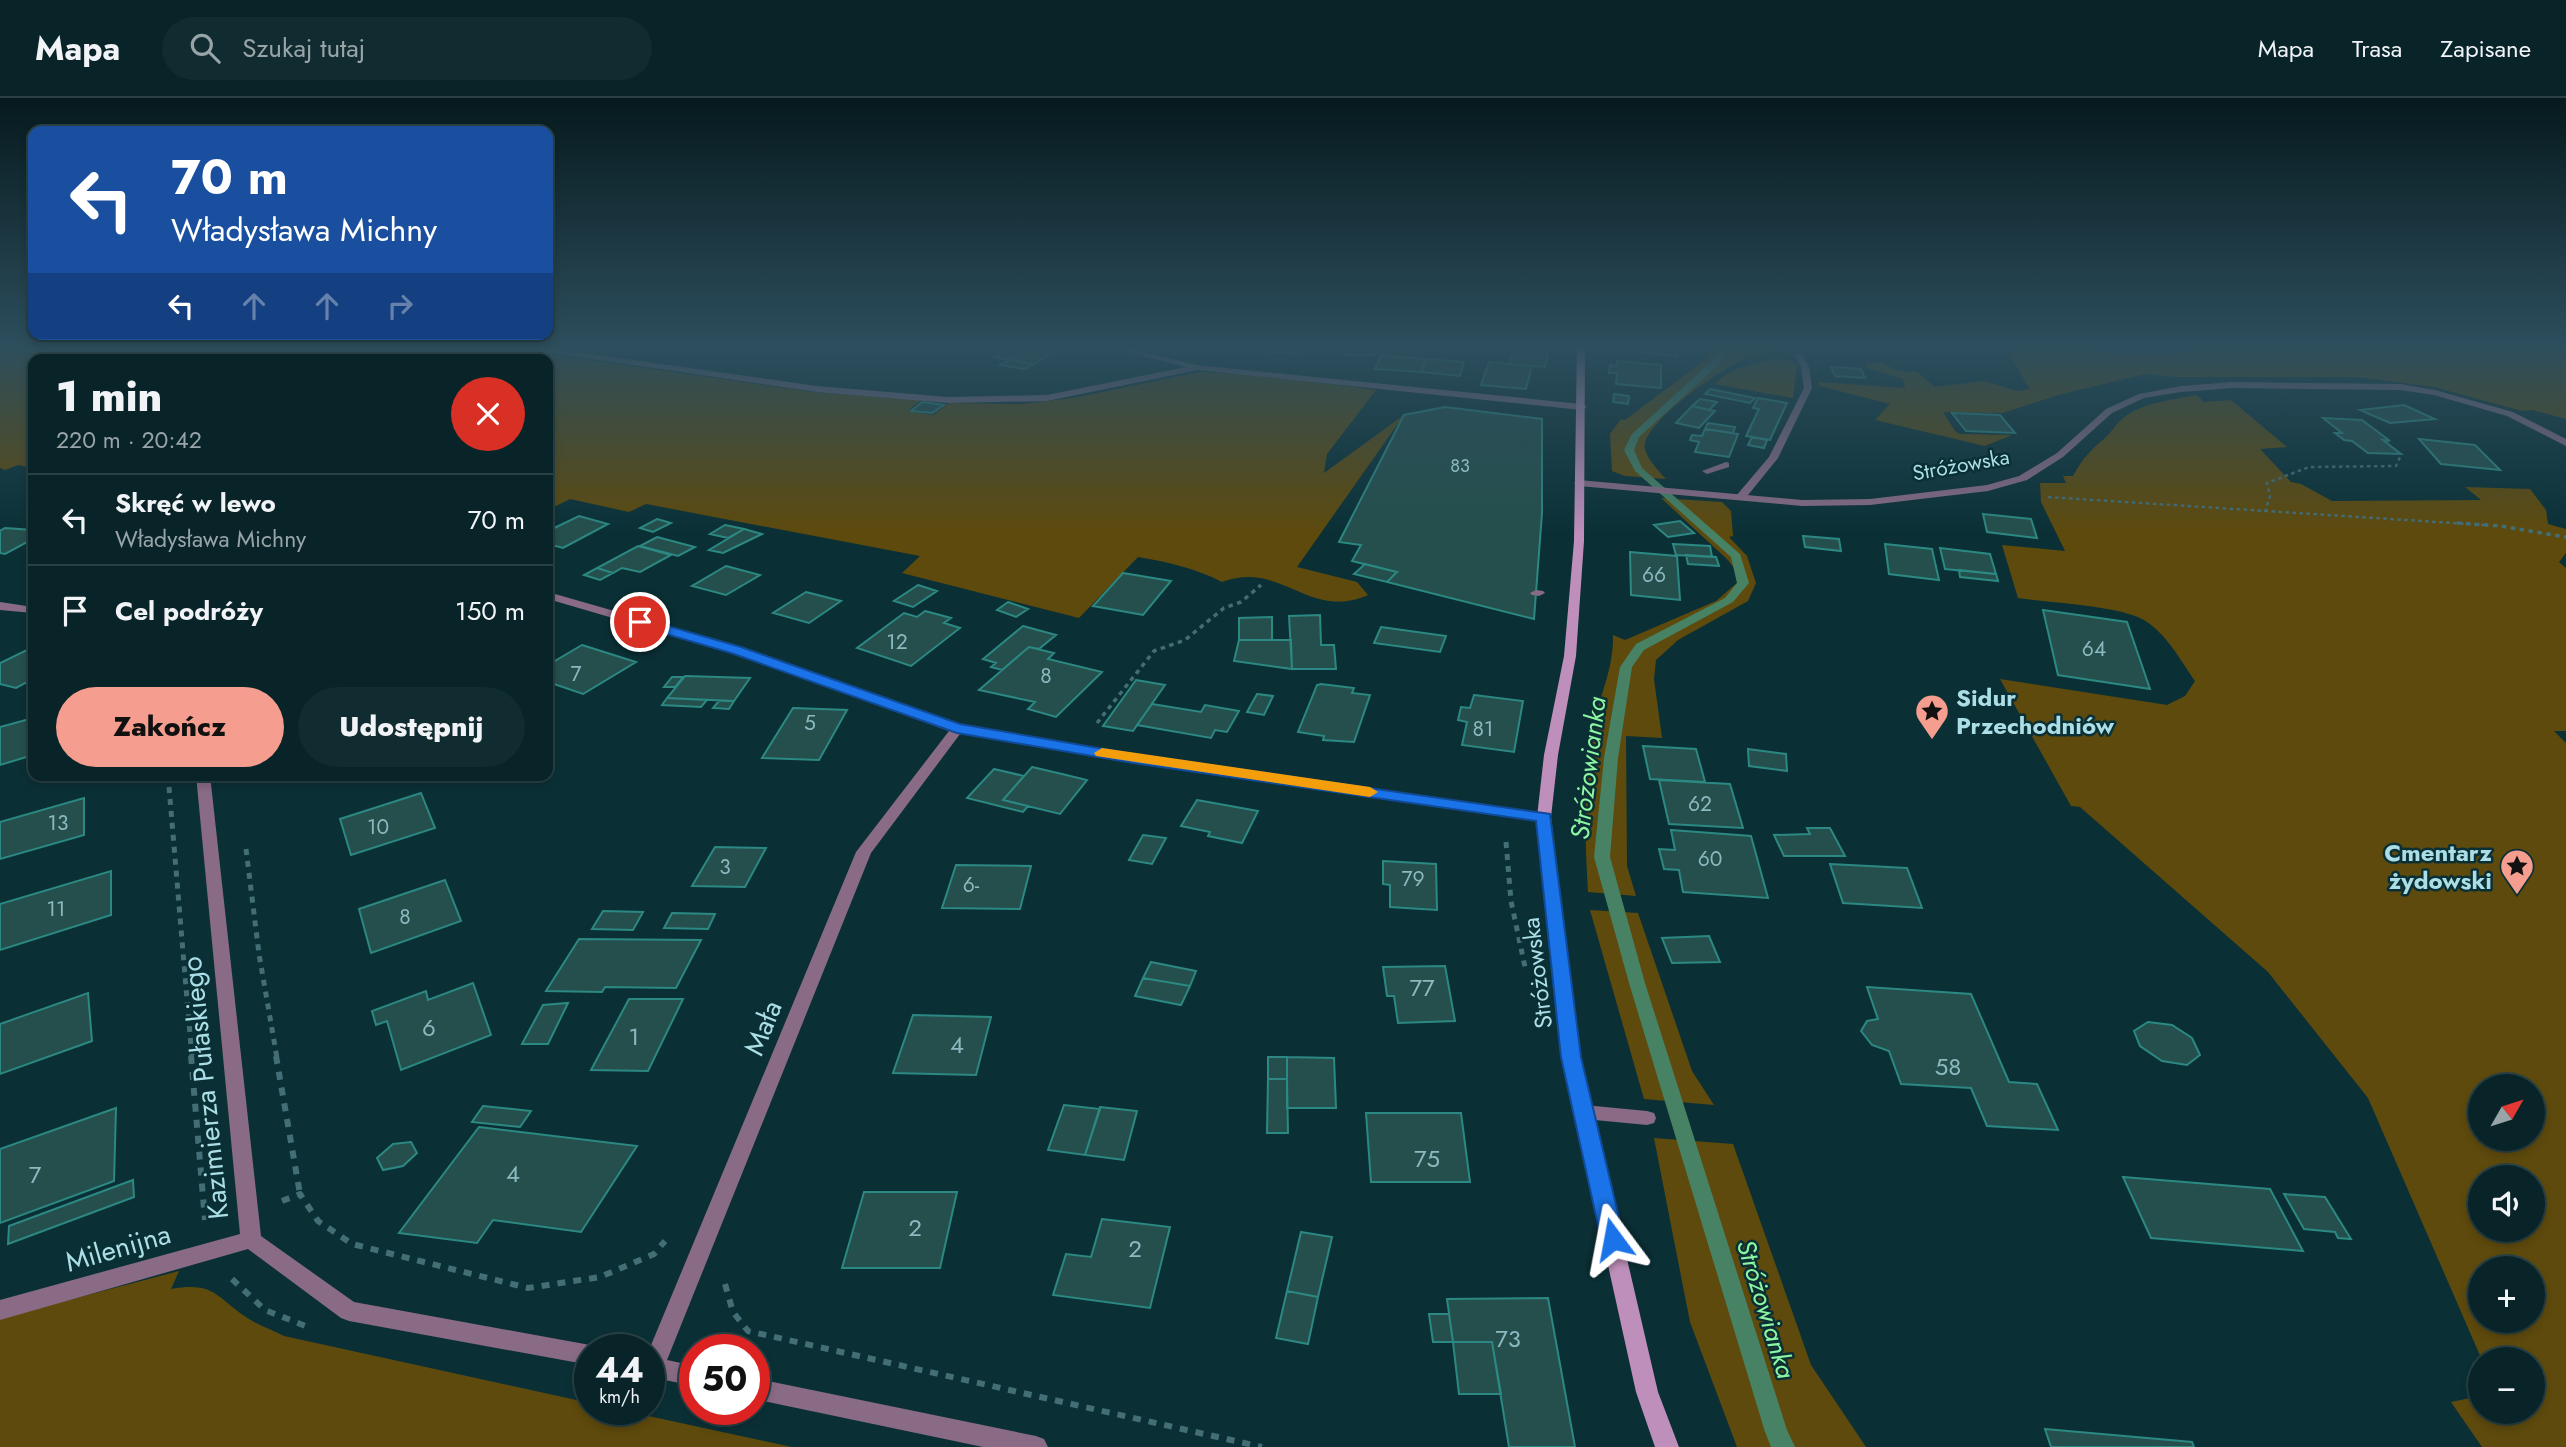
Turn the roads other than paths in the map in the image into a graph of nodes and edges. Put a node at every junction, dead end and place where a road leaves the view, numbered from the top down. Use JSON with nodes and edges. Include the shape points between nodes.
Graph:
{"nodes":[{"id":1,"x":1582,"y":407,"type":"edge"},
{"id":2,"x":1798,"y":408,"type":"edge"},
{"id":3,"x":2116,"y":408,"type":"edge"},
{"id":4,"x":2488,"y":408,"type":"edge"},
{"id":5,"x":2566,"y":443,"type":"edge"},
{"id":6,"x":1726,"y":465,"type":"dead end"},
{"id":7,"x":1707,"y":471,"type":"dead end"},
{"id":8,"x":1579,"y":484,"type":"junction"},
{"id":9,"x":1740,"y":498,"type":"junction"},
{"id":10,"x":553,"y":595,"type":"edge"},
{"id":11,"x":0,"y":606,"type":"edge"},
{"id":12,"x":28,"y":609,"type":"edge"},
{"id":13,"x":957,"y":729,"type":"junction"},
{"id":14,"x":204,"y":781,"type":"edge"},
{"id":15,"x":1544,"y":817,"type":"junction"},
{"id":16,"x":1584,"y":1112,"type":"junction"},
{"id":17,"x":1647,"y":1118,"type":"dead end"},
{"id":18,"x":251,"y":1240,"type":"junction"},
{"id":19,"x":0,"y":1310,"type":"edge"},
{"id":20,"x":665,"y":1334,"type":"edge"},
{"id":21,"x":574,"y":1352,"type":"edge"},
{"id":22,"x":770,"y":1391,"type":"edge"},
{"id":23,"x":1035,"y":1447,"type":"edge"},
{"id":24,"x":1667,"y":1447,"type":"edge"}],
"edges":[{"from":1,"to":8,"type":"main road","name":"Stróżowska"},
{"from":2,"to":9,"type":"street","via":[[1773,458]]},
{"from":3,"to":9,"type":"street","name":"Stróżowska","via":[[2060,455],[2023,478],[1988,488],[1870,502]]},
{"from":4,"to":5,"type":"street","name":"Stróżowska"},
{"from":6,"to":7,"type":"street"},
{"from":8,"to":9,"type":"street","name":"Stróżowska"},
{"from":8,"to":15,"type":"main road","name":"Stróżowska","via":[[1570,656]]},
{"from":10,"to":13,"type":"street","via":[[736,650]]},
{"from":11,"to":12,"type":"street"},
{"from":13,"to":15,"type":"street"},
{"from":13,"to":20,"type":"street","name":"Mała","via":[[864,852]]},
{"from":14,"to":18,"type":"street","name":"Kazimierza Pułaskiego"},
{"from":15,"to":16,"type":"main road","name":"Stróżowska","via":[[1571,1057]]},
{"from":16,"to":17,"type":"street"},
{"from":16,"to":24,"type":"main road","name":"Stróżowska","via":[[1647,1392]]},
{"from":18,"to":19,"type":"street","name":"Milenijna"},
{"from":18,"to":21,"type":"street","name":"Kazimierza Pułaskiego","via":[[349,1311]]},
{"from":22,"to":23,"type":"street"}]}
